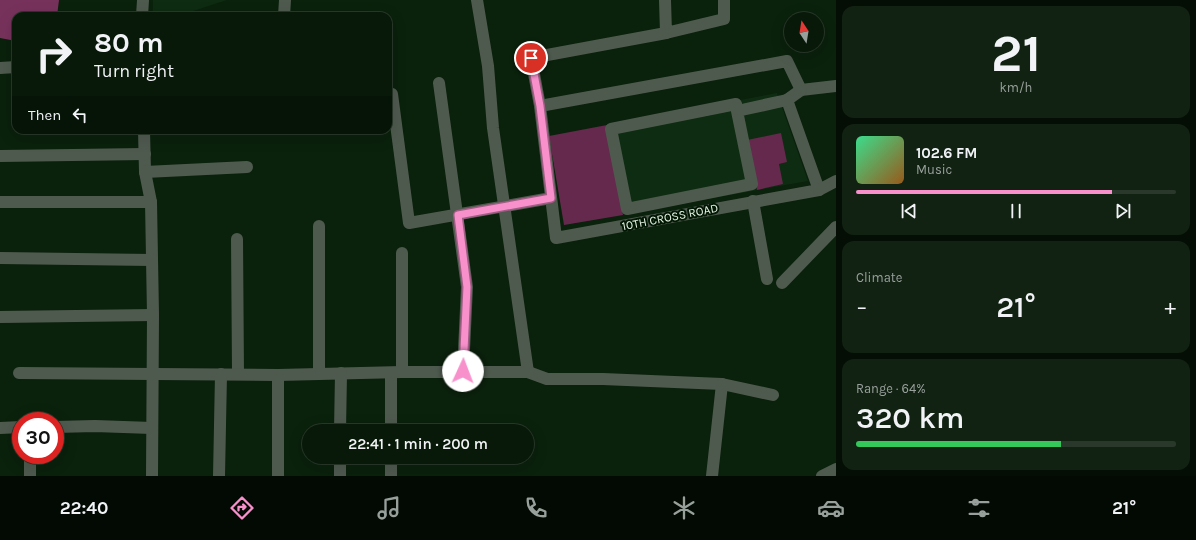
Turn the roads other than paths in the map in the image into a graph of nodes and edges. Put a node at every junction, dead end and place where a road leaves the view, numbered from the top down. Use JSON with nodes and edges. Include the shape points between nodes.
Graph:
{"nodes":[{"id":1,"x":143,"y":0,"type":"edge"},
{"id":2,"x":285,"y":0,"type":"edge"},
{"id":3,"x":477,"y":0,"type":"edge"},
{"id":4,"x":665,"y":0,"type":"edge"},
{"id":5,"x":724,"y":0,"type":"edge"},
{"id":6,"x":142,"y":12,"type":"edge"},
{"id":7,"x":284,"y":12,"type":"edge"},
{"id":8,"x":666,"y":33,"type":"junction"},
{"id":9,"x":0,"y":68,"type":"edge"},
{"id":10,"x":12,"y":68,"type":"edge"},
{"id":11,"x":440,"y":83,"type":"dead end"},
{"id":12,"x":836,"y":86,"type":"edge"},
{"id":13,"x":801,"y":90,"type":"junction"},
{"id":14,"x":392,"y":94,"type":"dead end"},
{"id":15,"x":787,"y":100,"type":"junction"},
{"id":16,"x":540,"y":106,"type":"junction"},
{"id":17,"x":738,"y":110,"type":"junction"},
{"id":18,"x":144,"y":134,"type":"edge"},
{"id":19,"x":145,"y":154,"type":"junction"},
{"id":20,"x":0,"y":156,"type":"edge"},
{"id":21,"x":247,"y":168,"type":"dead end"},
{"id":22,"x":146,"y":172,"type":"junction"},
{"id":23,"x":836,"y":181,"type":"edge"},
{"id":24,"x":818,"y":190,"type":"junction"},
{"id":25,"x":551,"y":198,"type":"junction"},
{"id":26,"x":753,"y":201,"type":"junction"},
{"id":27,"x":0,"y":202,"type":"edge"},
{"id":28,"x":151,"y":202,"type":"junction"},
{"id":29,"x":505,"y":206,"type":"junction"},
{"id":30,"x":458,"y":215,"type":"junction"},
{"id":31,"x":319,"y":226,"type":"dead end"},
{"id":32,"x":836,"y":227,"type":"edge"},
{"id":33,"x":237,"y":239,"type":"dead end"},
{"id":34,"x":402,"y":253,"type":"dead end"},
{"id":35,"x":0,"y":258,"type":"edge"},
{"id":36,"x":152,"y":260,"type":"junction"},
{"id":37,"x":767,"y":279,"type":"dead end"},
{"id":38,"x":782,"y":283,"type":"dead end"},
{"id":39,"x":153,"y":315,"type":"junction"},
{"id":40,"x":0,"y":317,"type":"edge"},
{"id":41,"x":463,"y":371,"type":"junction"},
{"id":42,"x":396,"y":372,"type":"junction"},
{"id":43,"x":528,"y":372,"type":"junction"},
{"id":44,"x":19,"y":373,"type":"dead end"},
{"id":45,"x":153,"y":373,"type":"junction"},
{"id":46,"x":319,"y":373,"type":"junction"},
{"id":47,"x":341,"y":373,"type":"junction"},
{"id":48,"x":221,"y":374,"type":"junction"},
{"id":49,"x":238,"y":374,"type":"junction"},
{"id":50,"x":278,"y":375,"type":"junction"},
{"id":51,"x":722,"y":384,"type":"junction"},
{"id":52,"x":773,"y":395,"type":"dead end"},
{"id":53,"x":340,"y":424,"type":"edge"},
{"id":54,"x":392,"y":424,"type":"edge"},
{"id":55,"x":64,"y":427,"type":"edge"},
{"id":56,"x":0,"y":428,"type":"edge"},
{"id":57,"x":12,"y":428,"type":"edge"},
{"id":58,"x":152,"y":428,"type":"junction"},
{"id":59,"x":30,"y":464,"type":"edge"},
{"id":60,"x":340,"y":464,"type":"edge"},
{"id":61,"x":391,"y":464,"type":"edge"},
{"id":62,"x":836,"y":469,"type":"edge"},
{"id":63,"x":30,"y":476,"type":"edge"},
{"id":64,"x":152,"y":476,"type":"edge"},
{"id":65,"x":219,"y":476,"type":"edge"},
{"id":66,"x":278,"y":476,"type":"edge"},
{"id":67,"x":340,"y":476,"type":"edge"},
{"id":68,"x":391,"y":476,"type":"edge"},
{"id":69,"x":712,"y":476,"type":"edge"},
{"id":70,"x":822,"y":476,"type":"edge"}],
"edges":[{"from":1,"to":6,"type":"street"},
{"from":2,"to":7,"type":"street"},
{"from":3,"to":29,"type":"street","via":[[488,66],[493,128]]},
{"from":4,"to":8,"type":"street"},
{"from":5,"to":8,"type":"street","via":[[724,19]]},
{"from":8,"to":16,"type":"street","name":"10TH CROSS ROAD","via":[[531,58]]},
{"from":9,"to":10,"type":"street"},
{"from":11,"to":30,"type":"street"},
{"from":12,"to":13,"type":"street"},
{"from":13,"to":15,"type":"street"},
{"from":13,"to":16,"type":"street","via":[[787,61]]},
{"from":14,"to":30,"type":"street","via":[[409,222]]},
{"from":15,"to":17,"type":"street"},
{"from":15,"to":24,"type":"street"},
{"from":16,"to":25,"type":"street","name":"10TH CROSS ROAD"},
{"from":17,"to":17,"type":"street","via":[[736,104],[611,129],[627,209],[752,184]]},
{"from":18,"to":19,"type":"street"},
{"from":19,"to":20,"type":"street"},
{"from":19,"to":22,"type":"street"},
{"from":21,"to":22,"type":"street"},
{"from":22,"to":28,"type":"street"},
{"from":23,"to":24,"type":"street","name":"10TH CROSS ROAD"},
{"from":24,"to":26,"type":"street","name":"10TH CROSS ROAD"},
{"from":25,"to":26,"type":"street","name":"10TH CROSS ROAD","via":[[556,238]]},
{"from":25,"to":29,"type":"street"},
{"from":26,"to":37,"type":"street"},
{"from":27,"to":28,"type":"street"},
{"from":28,"to":36,"type":"street"},
{"from":29,"to":30,"type":"street"},
{"from":29,"to":43,"type":"street"},
{"from":30,"to":41,"type":"street","via":[[467,287]]},
{"from":31,"to":46,"type":"street"},
{"from":32,"to":38,"type":"street"},
{"from":33,"to":49,"type":"street"},
{"from":34,"to":42,"type":"street"},
{"from":35,"to":36,"type":"street"},
{"from":36,"to":39,"type":"street"},
{"from":39,"to":40,"type":"street"},
{"from":39,"to":45,"type":"street"},
{"from":41,"to":42,"type":"street"},
{"from":41,"to":43,"type":"street"},
{"from":42,"to":47,"type":"street"},
{"from":42,"to":54,"type":"street"},
{"from":43,"to":51,"type":"street","via":[[547,379]]},
{"from":44,"to":45,"type":"street"},
{"from":45,"to":48,"type":"street"},
{"from":45,"to":58,"type":"street"},
{"from":46,"to":47,"type":"street"},
{"from":46,"to":50,"type":"street"},
{"from":47,"to":53,"type":"street"},
{"from":48,"to":49,"type":"street"},
{"from":48,"to":65,"type":"street"},
{"from":49,"to":50,"type":"street"},
{"from":50,"to":66,"type":"street"},
{"from":51,"to":52,"type":"street"},
{"from":51,"to":69,"type":"street"},
{"from":55,"to":58,"type":"street"},
{"from":56,"to":57,"type":"street"},
{"from":58,"to":64,"type":"street"},
{"from":59,"to":63,"type":"street"},
{"from":60,"to":67,"type":"street"},
{"from":61,"to":68,"type":"street"},
{"from":62,"to":70,"type":"street"}]}
